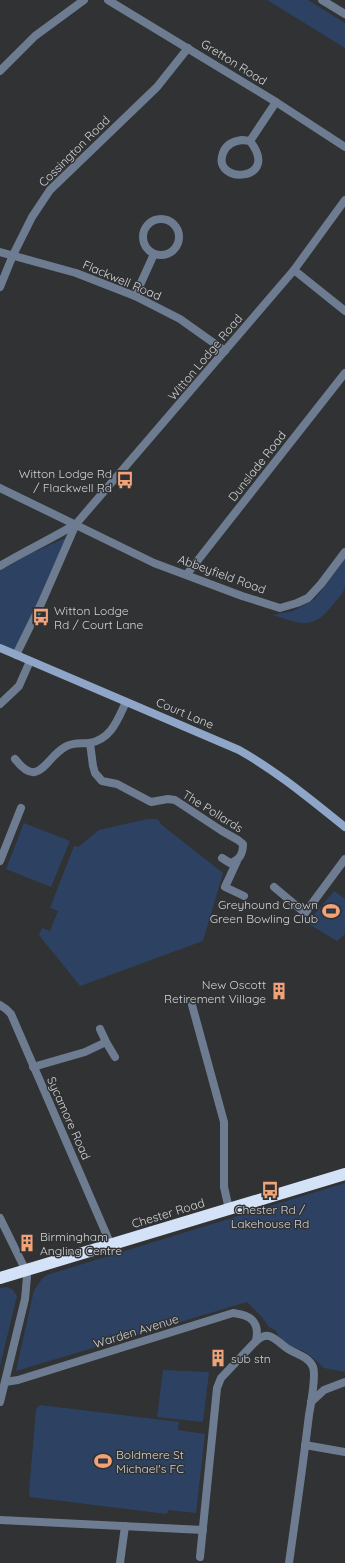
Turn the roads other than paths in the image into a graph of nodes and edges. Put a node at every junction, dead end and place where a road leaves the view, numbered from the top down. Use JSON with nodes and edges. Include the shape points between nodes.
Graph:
{"nodes":[{"id":1,"x":84,"y":0,"type":"edge"},
{"id":2,"x":108,"y":0,"type":"edge"},
{"id":3,"x":322,"y":0,"type":"edge"},
{"id":4,"x":345,"y":14,"type":"edge"},
{"id":5,"x":188,"y":48,"type":"junction"},
{"id":6,"x":0,"y":71,"type":"edge"},
{"id":7,"x":276,"y":102,"type":"junction"},
{"id":8,"x":250,"y":141,"type":"junction"},
{"id":9,"x":345,"y":147,"type":"edge"},
{"id":10,"x":345,"y":200,"type":"edge"},
{"id":11,"x":0,"y":252,"type":"edge"},
{"id":12,"x":154,"y":254,"type":"junction"},
{"id":13,"x":13,"y":255,"type":"junction"},
{"id":14,"x":294,"y":270,"type":"junction"},
{"id":15,"x":0,"y":287,"type":"edge"},
{"id":16,"x":135,"y":296,"type":"junction"},
{"id":17,"x":345,"y":311,"type":"edge"},
{"id":18,"x":225,"y":351,"type":"junction"},
{"id":19,"x":345,"y":373,"type":"edge"},
{"id":20,"x":0,"y":488,"type":"edge"},
{"id":21,"x":76,"y":524,"type":"junction"},
{"id":22,"x":345,"y":552,"type":"edge"},
{"id":23,"x":0,"y":566,"type":"edge"},
{"id":24,"x":187,"y":574,"type":"junction"},
{"id":25,"x":0,"y":648,"type":"edge"},
{"id":26,"x":16,"y":655,"type":"junction"},
{"id":27,"x":30,"y":661,"type":"junction"},
{"id":28,"x":126,"y":702,"type":"junction"},
{"id":29,"x":0,"y":704,"type":"edge"},
{"id":30,"x":90,"y":743,"type":"junction"},
{"id":31,"x":15,"y":759,"type":"dead end"},
{"id":32,"x":21,"y":808,"type":"dead end"},
{"id":33,"x":345,"y":827,"type":"edge"},
{"id":34,"x":222,"y":858,"type":"dead end"},
{"id":35,"x":345,"y":859,"type":"edge"},
{"id":36,"x":0,"y":861,"type":"edge"},
{"id":37,"x":237,"y":861,"type":"junction"},
{"id":38,"x":274,"y":887,"type":"dead end"},
{"id":39,"x":244,"y":896,"type":"dead end"},
{"id":40,"x":0,"y":1004,"type":"edge"},
{"id":41,"x":192,"y":1005,"type":"dead end"},
{"id":42,"x":100,"y":1029,"type":"dead end"},
{"id":43,"x":106,"y":1042,"type":"junction"},
{"id":44,"x":114,"y":1057,"type":"dead end"},
{"id":45,"x":33,"y":1067,"type":"junction"},
{"id":46,"x":345,"y":1174,"type":"edge"},
{"id":47,"x":229,"y":1209,"type":"junction"},
{"id":48,"x":0,"y":1218,"type":"edge"},
{"id":49,"x":111,"y":1245,"type":"junction"},
{"id":50,"x":26,"y":1271,"type":"junction"},
{"id":51,"x":0,"y":1278,"type":"edge"},
{"id":52,"x":256,"y":1341,"type":"junction"},
{"id":53,"x":5,"y":1382,"type":"junction"},
{"id":54,"x":345,"y":1382,"type":"edge"},
{"id":55,"x":0,"y":1402,"type":"edge"},
{"id":56,"x":311,"y":1402,"type":"junction"},
{"id":57,"x":305,"y":1445,"type":"junction"},
{"id":58,"x":345,"y":1452,"type":"edge"},
{"id":59,"x":0,"y":1520,"type":"edge"},
{"id":60,"x":125,"y":1526,"type":"junction"},
{"id":61,"x":203,"y":1530,"type":"junction"},
{"id":62,"x":200,"y":1557,"type":"dead end"},
{"id":63,"x":120,"y":1563,"type":"edge"},
{"id":64,"x":289,"y":1563,"type":"edge"}],
"edges":[{"from":1,"to":6,"type":"street","via":[[35,36]]},
{"from":2,"to":5,"type":"street","name":"Gretton Road"},
{"from":3,"to":4,"type":"street"},
{"from":5,"to":7,"type":"street","name":"Gretton Road"},
{"from":5,"to":13,"type":"street","name":"Cossington Road","via":[[157,87],[50,190],[32,217]]},
{"from":7,"to":8,"type":"street"},
{"from":7,"to":9,"type":"street","name":"Gretton Road"},
{"from":8,"to":8,"type":"street","via":[[257,153],[256,167],[244,176],[231,173],[222,161],[226,147],[234,141]]},
{"from":10,"to":14,"type":"street","name":"Witton Lodge Road"},
{"from":11,"to":13,"type":"street","name":"Flackwell Road"},
{"from":12,"to":12,"type":"street","via":[[145,246],[144,232],[155,220],[171,222],[178,236],[175,248],[162,255]]},
{"from":12,"to":16,"type":"street"},
{"from":13,"to":15,"type":"street","name":"Cossington Road"},
{"from":13,"to":16,"type":"street","name":"Flackwell Road","via":[[76,273]]},
{"from":14,"to":17,"type":"street"},
{"from":14,"to":18,"type":"street","name":"Witton Lodge Road"},
{"from":16,"to":18,"type":"street","name":"Flackwell Road","via":[[180,319]]},
{"from":18,"to":21,"type":"street","name":"Witton Lodge Road"},
{"from":19,"to":24,"type":"street","name":"Dunslade Road"},
{"from":20,"to":21,"type":"street","name":"Abbeyfield Road"},
{"from":21,"to":23,"type":"street","name":"Witton Lodge Road"},
{"from":21,"to":24,"type":"street","name":"Abbeyfield Road","via":[[154,563]]},
{"from":21,"to":26,"type":"street","name":"Witton Lodge Road"},
{"from":22,"to":24,"type":"street","name":"Abbeyfield Road","via":[[322,584],[308,598],[280,608]]},
{"from":25,"to":26,"type":"street","name":"Court Lane"},
{"from":26,"to":27,"type":"street","name":"Court Lane"},
{"from":27,"to":28,"type":"street","name":"Court Lane"},
{"from":27,"to":29,"type":"street","via":[[19,686]]},
{"from":28,"to":30,"type":"street","via":[[108,735]]},
{"from":28,"to":33,"type":"street","name":"Court Lane","via":[[215,739],[260,762]]},
{"from":30,"to":31,"type":"street","via":[[70,744],[39,771],[33,773],[22,767]]},
{"from":30,"to":37,"type":"street","name":"The Pollards","via":[[95,774],[102,781],[117,784],[151,802],[168,799],[181,803],[243,844],[241,856]]},
{"from":32,"to":36,"type":"street"},
{"from":34,"to":37,"type":"street","via":[[230,863]]},
{"from":35,"to":38,"type":"street","via":[[305,913]]},
{"from":37,"to":39,"type":"street","name":"The Pollards","via":[[225,887]]},
{"from":40,"to":45,"type":"street","name":"Sycamore Road","via":[[11,1014]]},
{"from":41,"to":47,"type":"street","via":[[224,1122],[224,1187]]},
{"from":42,"to":43,"type":"street"},
{"from":43,"to":44,"type":"street"},
{"from":43,"to":45,"type":"street","via":[[85,1052]]},
{"from":45,"to":49,"type":"street","name":"Sycamore Road"},
{"from":46,"to":47,"type":"highway","name":"Chester Road"},
{"from":47,"to":49,"type":"highway","name":"Chester Road"},
{"from":48,"to":50,"type":"street"},
{"from":49,"to":50,"type":"highway","name":"Chester Road"},
{"from":50,"to":51,"type":"highway","name":"Chester Road"},
{"from":50,"to":53,"type":"street","via":[[25,1299]]},
{"from":52,"to":53,"type":"street","name":"Warden Avenue","via":[[256,1324],[241,1314],[233,1313]]},
{"from":52,"to":56,"type":"street","via":[[262,1336],[270,1336],[308,1361],[314,1370]]},
{"from":52,"to":61,"type":"street","via":[[221,1378],[217,1388]]},
{"from":53,"to":55,"type":"street"},
{"from":54,"to":56,"type":"street","via":[[324,1390]]},
{"from":56,"to":57,"type":"street"},
{"from":57,"to":58,"type":"street"},
{"from":57,"to":64,"type":"street"},
{"from":59,"to":60,"type":"street"},
{"from":60,"to":61,"type":"street"},
{"from":60,"to":63,"type":"street"},
{"from":61,"to":62,"type":"street"}]}
